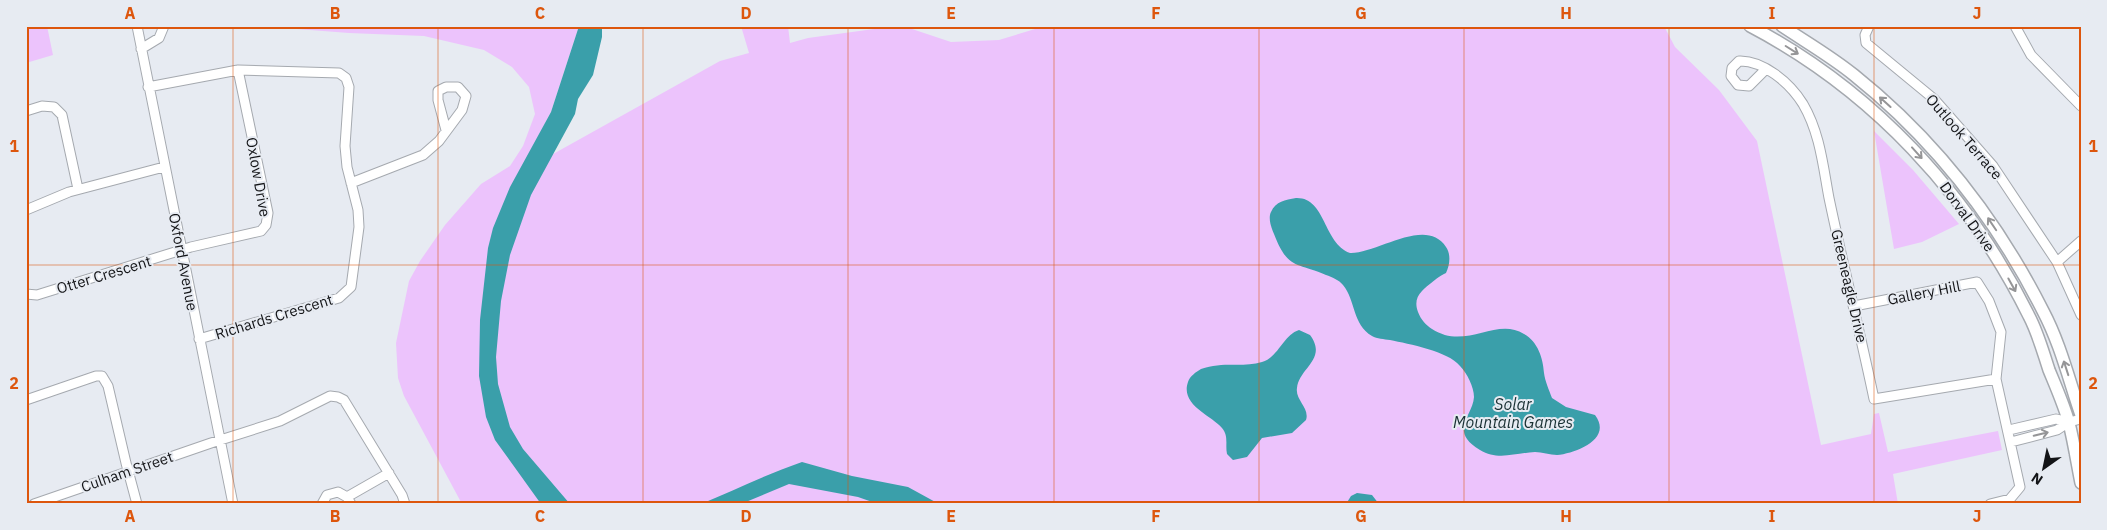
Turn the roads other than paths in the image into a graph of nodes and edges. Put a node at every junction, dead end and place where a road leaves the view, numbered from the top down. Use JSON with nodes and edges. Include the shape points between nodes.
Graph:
{"nodes":[{"id":1,"x":137,"y":26,"type":"edge"},
{"id":2,"x":164,"y":26,"type":"edge"},
{"id":3,"x":1750,"y":26,"type":"edge"},
{"id":4,"x":1782,"y":26,"type":"edge"},
{"id":5,"x":1869,"y":26,"type":"edge"},
{"id":6,"x":2015,"y":26,"type":"edge"},
{"id":7,"x":141,"y":49,"type":"junction"},
{"id":8,"x":1766,"y":69,"type":"dead end"},
{"id":9,"x":238,"y":70,"type":"junction"},
{"id":10,"x":148,"y":87,"type":"junction"},
{"id":11,"x":2081,"y":106,"type":"edge"},
{"id":12,"x":26,"y":111,"type":"edge"},
{"id":13,"x":446,"y":130,"type":"junction"},
{"id":14,"x":164,"y":167,"type":"junction"},
{"id":15,"x":351,"y":183,"type":"junction"},
{"id":16,"x":78,"y":189,"type":"junction"},
{"id":17,"x":26,"y":210,"type":"edge"},
{"id":18,"x":2081,"y":241,"type":"edge"},
{"id":19,"x":181,"y":250,"type":"junction"},
{"id":20,"x":2057,"y":262,"type":"junction"},
{"id":21,"x":26,"y":294,"type":"edge"},
{"id":22,"x":1854,"y":306,"type":"junction"},
{"id":23,"x":2081,"y":316,"type":"edge"},
{"id":24,"x":199,"y":339,"type":"junction"},
{"id":25,"x":1996,"y":379,"type":"junction"},
{"id":26,"x":26,"y":400,"type":"edge"},
{"id":27,"x":2081,"y":415,"type":"edge"},
{"id":28,"x":2081,"y":419,"type":"edge"},
{"id":29,"x":2069,"y":422,"type":"junction"},
{"id":30,"x":2009,"y":430,"type":"junction"},
{"id":31,"x":220,"y":440,"type":"junction"},
{"id":32,"x":2011,"y":442,"type":"junction"},
{"id":33,"x":128,"y":472,"type":"junction"},
{"id":34,"x":389,"y":473,"type":"junction"},
{"id":35,"x":2081,"y":483,"type":"edge"},
{"id":36,"x":349,"y":500,"type":"edge"},
{"id":37,"x":34,"y":504,"type":"edge"},
{"id":38,"x":137,"y":504,"type":"edge"},
{"id":39,"x":233,"y":504,"type":"edge"},
{"id":40,"x":322,"y":504,"type":"edge"},
{"id":41,"x":405,"y":504,"type":"edge"},
{"id":42,"x":1990,"y":504,"type":"edge"}],
"edges":[{"from":1,"to":7,"type":"street","name":"Oxford Avenue"},
{"from":2,"to":7,"type":"street","via":[[159,38]]},
{"from":3,"to":29,"type":"main road","name":"Dorval Drive","one_way":true,"via":[[1801,55],[1862,101],[1916,151],[1964,209],[2030,318]]},
{"from":27,"to":4,"type":"main road","name":"Dorval Drive","one_way":true,"via":[[2044,312],[2012,255],[1977,203],[1913,127],[1854,75]]},
{"from":5,"to":20,"type":"street","name":"Outlook Terrace","via":[[1866,44],[1934,99],[1993,166]]},
{"from":6,"to":11,"type":"street","via":[[2031,55]]},
{"from":7,"to":10,"type":"street","name":"Oxford Avenue"},
{"from":8,"to":22,"type":"street","name":"Greeneagle Drive","via":[[1791,88],[1803,104],[1819,141]]},
{"from":9,"to":10,"type":"street","name":"Richards Crescent"},
{"from":9,"to":15,"type":"street","name":"Richards Crescent","via":[[339,73],[346,78],[350,94],[346,146]]},
{"from":9,"to":19,"type":"street","name":"Oxlow Drive","via":[[268,213],[266,225],[253,234]]},
{"from":10,"to":14,"type":"street","name":"Oxford Avenue"},
{"from":12,"to":16,"type":"street","via":[[42,106],[54,107],[62,115]]},
{"from":13,"to":13,"type":"street","via":[[462,110],[466,96],[458,87],[438,91]]},
{"from":13,"to":15,"type":"street","via":[[423,155]]},
{"from":14,"to":16,"type":"street"},
{"from":14,"to":19,"type":"street","name":"Oxford Avenue"},
{"from":15,"to":24,"type":"street","name":"Richards Crescent","via":[[358,210],[351,287],[339,298]]},
{"from":16,"to":17,"type":"street"},
{"from":18,"to":20,"type":"street"},
{"from":19,"to":21,"type":"street","name":"Otter Crescent","via":[[37,295]]},
{"from":19,"to":24,"type":"street","name":"Oxford Avenue"},
{"from":20,"to":23,"type":"street","name":"Outlook Terrace"},
{"from":22,"to":25,"type":"street","name":"Greeneagle Drive","via":[[1874,399]]},
{"from":22,"to":25,"type":"street","name":"Gallery Hill","via":[[1977,282],[2001,332]]},
{"from":24,"to":31,"type":"street","name":"Oxford Avenue"},
{"from":25,"to":30,"type":"street","name":"Gallery Hill"},
{"from":26,"to":33,"type":"street","via":[[102,376],[108,386]]},
{"from":28,"to":29,"type":"street"},
{"from":29,"to":30,"type":"street","via":[[2056,419]]},
{"from":32,"to":29,"type":"street","one_way":true,"via":[[2057,430]]},
{"from":29,"to":35,"type":"main road","name":"Dorval Drive"},
{"from":30,"to":32,"type":"street","name":"Gallery Hill"},
{"from":31,"to":33,"type":"street","name":"Culham Street"},
{"from":31,"to":34,"type":"street","name":"Culham Street","via":[[280,421],[330,396],[338,397],[344,400]]},
{"from":31,"to":39,"type":"street","name":"Oxford Avenue"},
{"from":32,"to":42,"type":"street","name":"Gallery Hill","via":[[2020,487],[2010,500]]},
{"from":33,"to":37,"type":"street","name":"Culham Street"},
{"from":33,"to":38,"type":"street"},
{"from":34,"to":36,"type":"street"},
{"from":34,"to":41,"type":"street"},
{"from":36,"to":40,"type":"street","via":[[338,492],[327,495]]}]}
